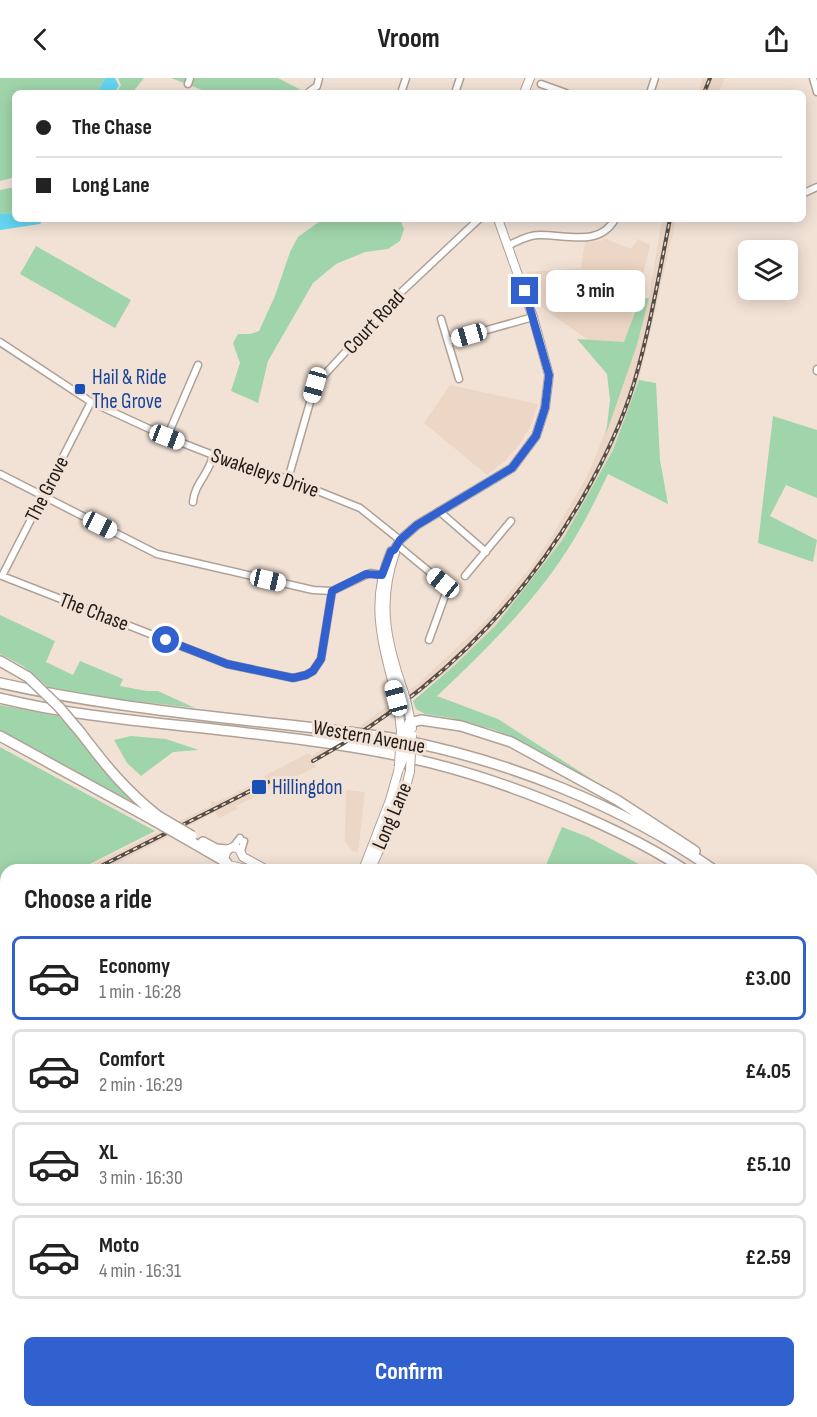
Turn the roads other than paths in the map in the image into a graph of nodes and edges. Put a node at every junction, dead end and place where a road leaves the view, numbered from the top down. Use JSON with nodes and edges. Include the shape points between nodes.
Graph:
{"nodes":[{"id":1,"x":813,"y":78,"type":"edge"},
{"id":2,"x":541,"y":84,"type":"dead end"},
{"id":3,"x":558,"y":90,"type":"edge"},
{"id":4,"x":817,"y":92,"type":"edge"},
{"id":5,"x":476,"y":222,"type":"edge"},
{"id":6,"x":499,"y":222,"type":"edge"},
{"id":7,"x":613,"y":222,"type":"edge"},
{"id":8,"x":507,"y":246,"type":"junction"},
{"id":9,"x":533,"y":316,"type":"junction"},
{"id":10,"x":441,"y":319,"type":"dead end"},
{"id":11,"x":448,"y":341,"type":"junction"},
{"id":12,"x":0,"y":342,"type":"edge"},
{"id":13,"x":198,"y":365,"type":"dead end"},
{"id":14,"x":459,"y":379,"type":"dead end"},
{"id":15,"x":91,"y":402,"type":"junction"},
{"id":16,"x":167,"y":437,"type":"junction"},
{"id":17,"x":213,"y":455,"type":"junction"},
{"id":18,"x":0,"y":474,"type":"edge"},
{"id":19,"x":288,"y":479,"type":"junction"},
{"id":20,"x":44,"y":496,"type":"junction"},
{"id":21,"x":193,"y":502,"type":"dead end"},
{"id":22,"x":439,"y":511,"type":"junction"},
{"id":23,"x":511,"y":521,"type":"dead end"},
{"id":24,"x":397,"y":545,"type":"junction"},
{"id":25,"x":486,"y":552,"type":"junction"},
{"id":26,"x":3,"y":568,"type":"edge"},
{"id":27,"x":382,"y":575,"type":"junction"},
{"id":28,"x":2,"y":576,"type":"joint"},
{"id":29,"x":465,"y":576,"type":"dead end"},
{"id":30,"x":332,"y":591,"type":"junction"},
{"id":31,"x":429,"y":640,"type":"dead end"},
{"id":32,"x":0,"y":661,"type":"edge"},
{"id":33,"x":0,"y":683,"type":"edge"},
{"id":34,"x":400,"y":695,"type":"junction"},
{"id":35,"x":0,"y":698,"type":"edge"},
{"id":36,"x":411,"y":721,"type":"junction"},
{"id":37,"x":407,"y":733,"type":"junction"},
{"id":38,"x":0,"y":736,"type":"edge"},
{"id":39,"x":399,"y":768,"type":"joint"},
{"id":40,"x":155,"y":818,"type":"junction"},
{"id":41,"x":197,"y":842,"type":"junction"},
{"id":42,"x":230,"y":848,"type":"junction"},
{"id":43,"x":242,"y":854,"type":"junction"},
{"id":44,"x":226,"y":862,"type":"joint"},
{"id":45,"x":237,"y":864,"type":"edge"},
{"id":46,"x":258,"y":864,"type":"edge"},
{"id":47,"x":365,"y":864,"type":"edge"},
{"id":48,"x":373,"y":864,"type":"edge"},
{"id":49,"x":675,"y":864,"type":"edge"},
{"id":50,"x":704,"y":864,"type":"edge"},
{"id":51,"x":712,"y":864,"type":"edge"}],
"edges":[{"from":1,"to":4,"type":"street"},
{"from":2,"to":3,"type":"street"},
{"from":5,"to":19,"type":"street","name":"Court Road","via":[[396,297],[315,385]]},
{"from":6,"to":8,"type":"main road","name":"Long Lane"},
{"from":7,"to":8,"type":"street","via":[[597,236],[537,235]]},
{"from":8,"to":9,"type":"main road","name":"Long Lane"},
{"from":9,"to":11,"type":"street"},
{"from":9,"to":22,"type":"main road","name":"Long Lane","via":[[549,375],[536,436],[512,468]]},
{"from":10,"to":11,"type":"street"},
{"from":11,"to":14,"type":"street"},
{"from":12,"to":15,"type":"street","name":"Swakeleys Drive"},
{"from":13,"to":16,"type":"street"},
{"from":15,"to":16,"type":"street","name":"Swakeleys Drive"},
{"from":15,"to":20,"type":"street","name":"The Grove"},
{"from":16,"to":17,"type":"street","name":"Swakeleys Drive"},
{"from":17,"to":19,"type":"street","name":"Swakeleys Drive"},
{"from":17,"to":21,"type":"street"},
{"from":18,"to":20,"type":"street"},
{"from":19,"to":24,"type":"street","name":"Swakeleys Drive","via":[[360,508]]},
{"from":20,"to":26,"type":"street","name":"The Grove"},
{"from":20,"to":30,"type":"street","via":[[157,554],[313,591]]},
{"from":22,"to":24,"type":"main road","name":"Long Lane"},
{"from":22,"to":25,"type":"street"},
{"from":23,"to":25,"type":"street"},
{"from":24,"to":27,"type":"main road","name":"Long Lane"},
{"from":24,"to":31,"type":"street","name":"Swakeleys Drive","via":[[443,583],[446,593]]},
{"from":24,"to":34,"type":"main road","name":"Long Lane","via":[[386,585],[386,620]]},
{"from":25,"to":29,"type":"street"},
{"from":26,"to":28,"type":"street","name":"The Grove"},
{"from":27,"to":30,"type":"street","via":[[366,574]]},
{"from":27,"to":34,"type":"main road","name":"Long Lane","via":[[380,630]]},
{"from":28,"to":30,"type":"street","name":"The Chase","via":[[227,664],[293,678],[313,671],[321,659]]},
{"from":32,"to":40,"type":"highway","bridge":true,"via":[[28,677],[59,707],[121,784]]},
{"from":33,"to":50,"type":"highway","name":"Western Avenue","via":[[132,706],[375,736],[447,752],[579,796],[656,834]]},
{"from":34,"to":36,"type":"main road","name":"Long Lane","bridge":true},
{"from":34,"to":37,"type":"main road","name":"Long Lane","bridge":true,"via":[[399,713]]},
{"from":35,"to":49,"type":"highway","name":"Western Avenue","via":[[49,709],[279,737],[431,763],[560,806],[620,832]]},
{"from":36,"to":37,"type":"highway"},
{"from":36,"to":51,"type":"highway","via":[[461,726],[519,746],[647,818]]},
{"from":37,"to":39,"type":"highway","bridge":true},
{"from":37,"to":48,"type":"main road","name":"Long Lane","bridge":true,"via":[[410,771],[403,799]]},
{"from":38,"to":40,"type":"highway"},
{"from":39,"to":47,"type":"main road","name":"Long Lane"},
{"from":40,"to":41,"type":"highway","bridge":true},
{"from":41,"to":42,"type":"highway","via":[[216,849]]},
{"from":41,"to":44,"type":"highway"},
{"from":42,"to":43,"type":"main road"},
{"from":42,"to":43,"type":"street","via":[[242,840]]},
{"from":42,"to":44,"type":"main road","via":[[224,855]]},
{"from":43,"to":45,"type":"main road"},
{"from":43,"to":46,"type":"main road"}]}
